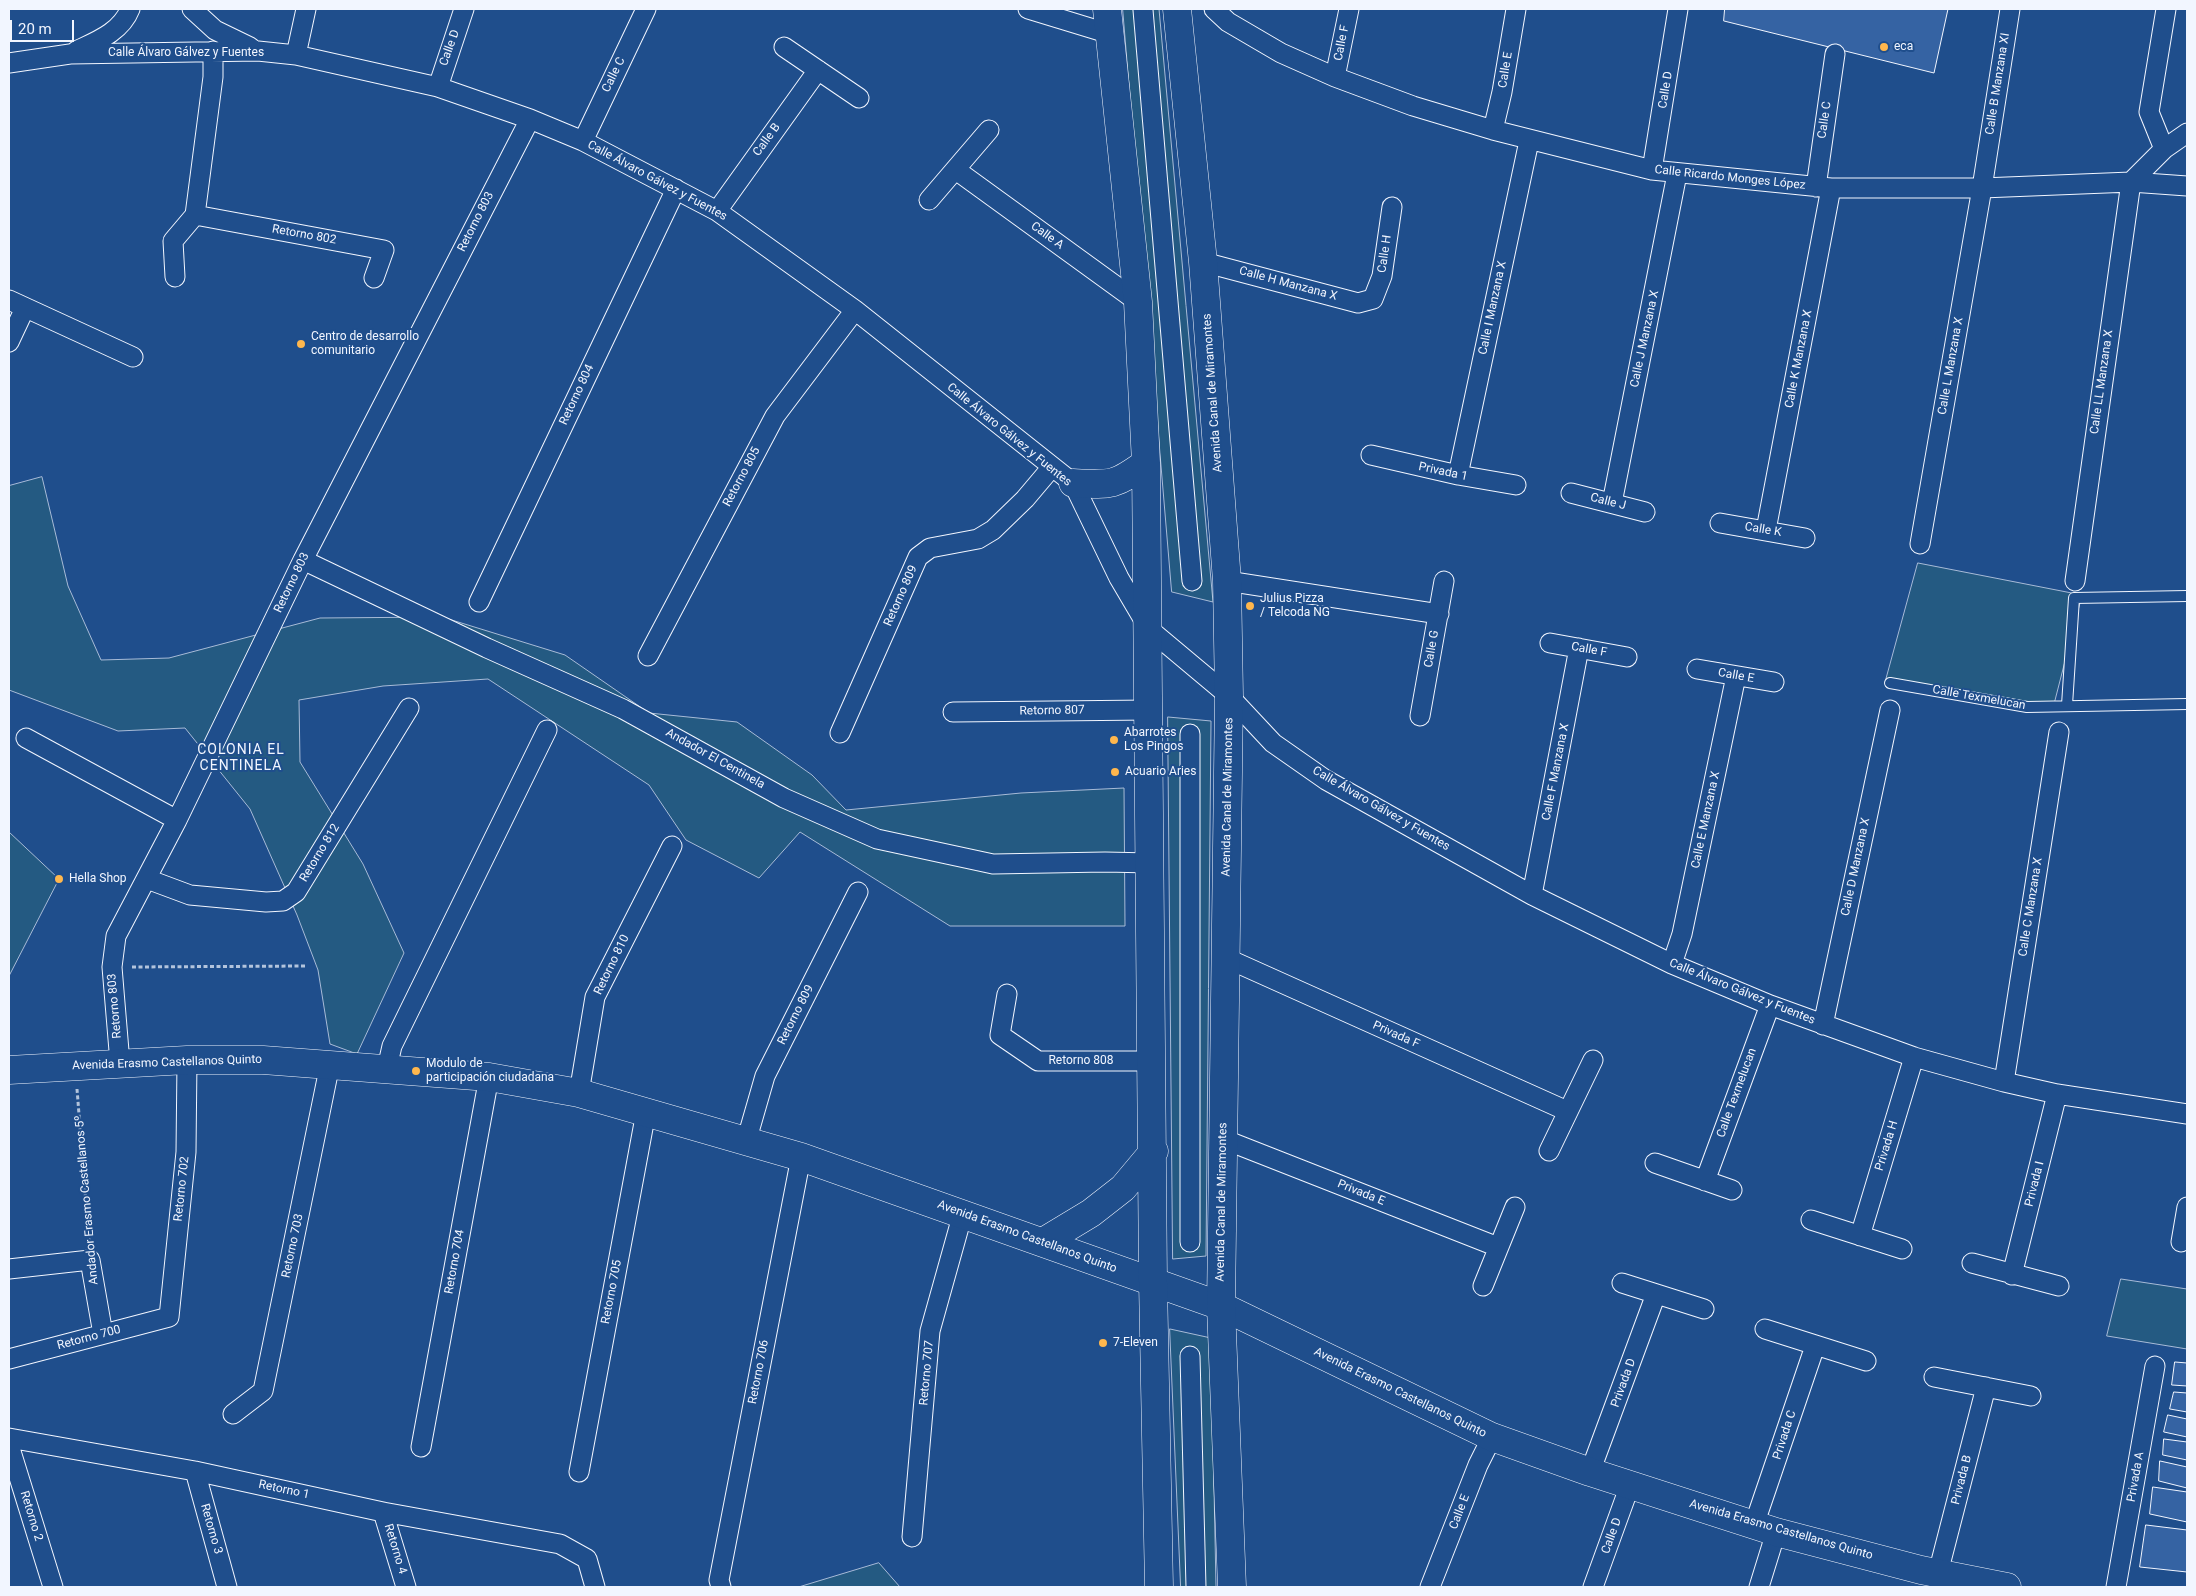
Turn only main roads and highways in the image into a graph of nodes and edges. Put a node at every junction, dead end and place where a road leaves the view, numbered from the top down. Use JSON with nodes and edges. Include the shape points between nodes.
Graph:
{"nodes":[{"id":1,"x":1177,"y":9,"type":"edge"},
{"id":2,"x":1108,"y":21,"type":"edge"},
{"id":3,"x":1146,"y":463,"type":"junction"},
{"id":4,"x":1062,"y":476,"type":"road end"},
{"id":5,"x":9,"y":1070,"type":"edge"},
{"id":6,"x":1154,"y":1151,"type":"junction"},
{"id":7,"x":1043,"y":1242,"type":"junction"},
{"id":8,"x":1153,"y":1282,"type":"junction"},
{"id":9,"x":1221,"y":1306,"type":"junction"},
{"id":10,"x":1926,"y":1577,"type":"edge"},
{"id":11,"x":1159,"y":1587,"type":"edge"},
{"id":12,"x":1232,"y":1587,"type":"edge"},
{"id":13,"x":2007,"y":1587,"type":"edge"}],
"edges":[{"from":1,"to":9,"type":"main road","name":"Avenida Canal de Miramontes","via":[[1203,262],[1227,581],[1229,696]]},
{"from":2,"to":3,"type":"main road","via":[[1138,302]]},
{"from":3,"to":4,"type":"main road","via":[[1122,481],[1103,485]]},
{"from":3,"to":6,"type":"main road"},
{"from":5,"to":7,"type":"main road","name":"Avenida Erasmo Castellanos Quinto","via":[[187,1060],[263,1060],[489,1077],[578,1093],[801,1157]]},
{"from":6,"to":7,"type":"main road","via":[[1123,1188],[1091,1213]]},
{"from":6,"to":8,"type":"main road"},
{"from":7,"to":8,"type":"main road","name":"Avenida Erasmo Castellanos Quinto"},
{"from":8,"to":9,"type":"main road","name":"Avenida Erasmo Castellanos Quinto"},
{"from":8,"to":11,"type":"main road"},
{"from":9,"to":10,"type":"main road","name":"Avenida Erasmo Castellanos Quinto","via":[[1492,1437],[1630,1485]]},
{"from":9,"to":12,"type":"main road","name":"Avenida Canal de Miramontes"},
{"from":10,"to":13,"type":"main road","name":"Avenida Erasmo Castellanos Quinto"}]}
